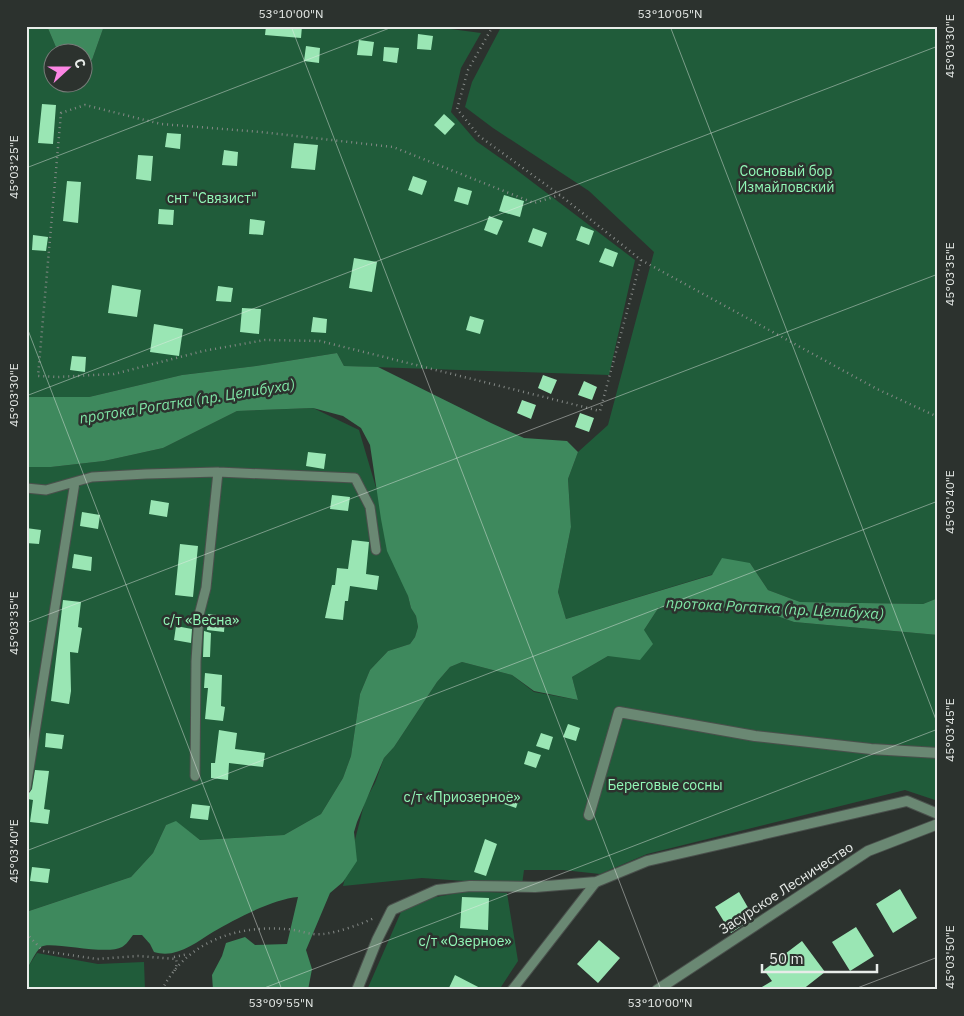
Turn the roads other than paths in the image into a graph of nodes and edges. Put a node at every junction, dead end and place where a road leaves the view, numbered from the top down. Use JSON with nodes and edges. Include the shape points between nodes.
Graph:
{"nodes":[{"id":1,"x":218,"y":472,"type":"junction"},
{"id":2,"x":74,"y":482,"type":"junction"},
{"id":3,"x":26,"y":488,"type":"edge"},
{"id":4,"x":376,"y":550,"type":"dead end"},
{"id":5,"x":938,"y":753,"type":"edge"},
{"id":6,"x":195,"y":776,"type":"dead end"},
{"id":7,"x":26,"y":788,"type":"edge"},
{"id":8,"x":938,"y":814,"type":"edge"},
{"id":9,"x":589,"y":815,"type":"dead end"},
{"id":10,"x":938,"y":824,"type":"edge"},
{"id":11,"x":596,"y":882,"type":"junction"},
{"id":12,"x":357,"y":990,"type":"edge"},
{"id":13,"x":512,"y":990,"type":"edge"},
{"id":14,"x":657,"y":990,"type":"edge"}],
"edges":[{"from":1,"to":2,"type":"lane","via":[[92,477]]},
{"from":1,"to":4,"type":"lane","via":[[354,478],[370,507]]},
{"from":1,"to":6,"type":"lane","via":[[206,588],[199,615]]},
{"from":2,"to":3,"type":"lane","via":[[46,490]]},
{"from":2,"to":7,"type":"lane"},
{"from":5,"to":9,"type":"street","via":[[755,736],[619,712]]},
{"from":8,"to":11,"type":"street","via":[[907,801],[647,861]]},
{"from":10,"to":14,"type":"street","name":"Засурское Лесничество","via":[[868,851]]},
{"from":11,"to":12,"type":"street","via":[[436,890],[392,910]]},
{"from":11,"to":13,"type":"lane"}]}
